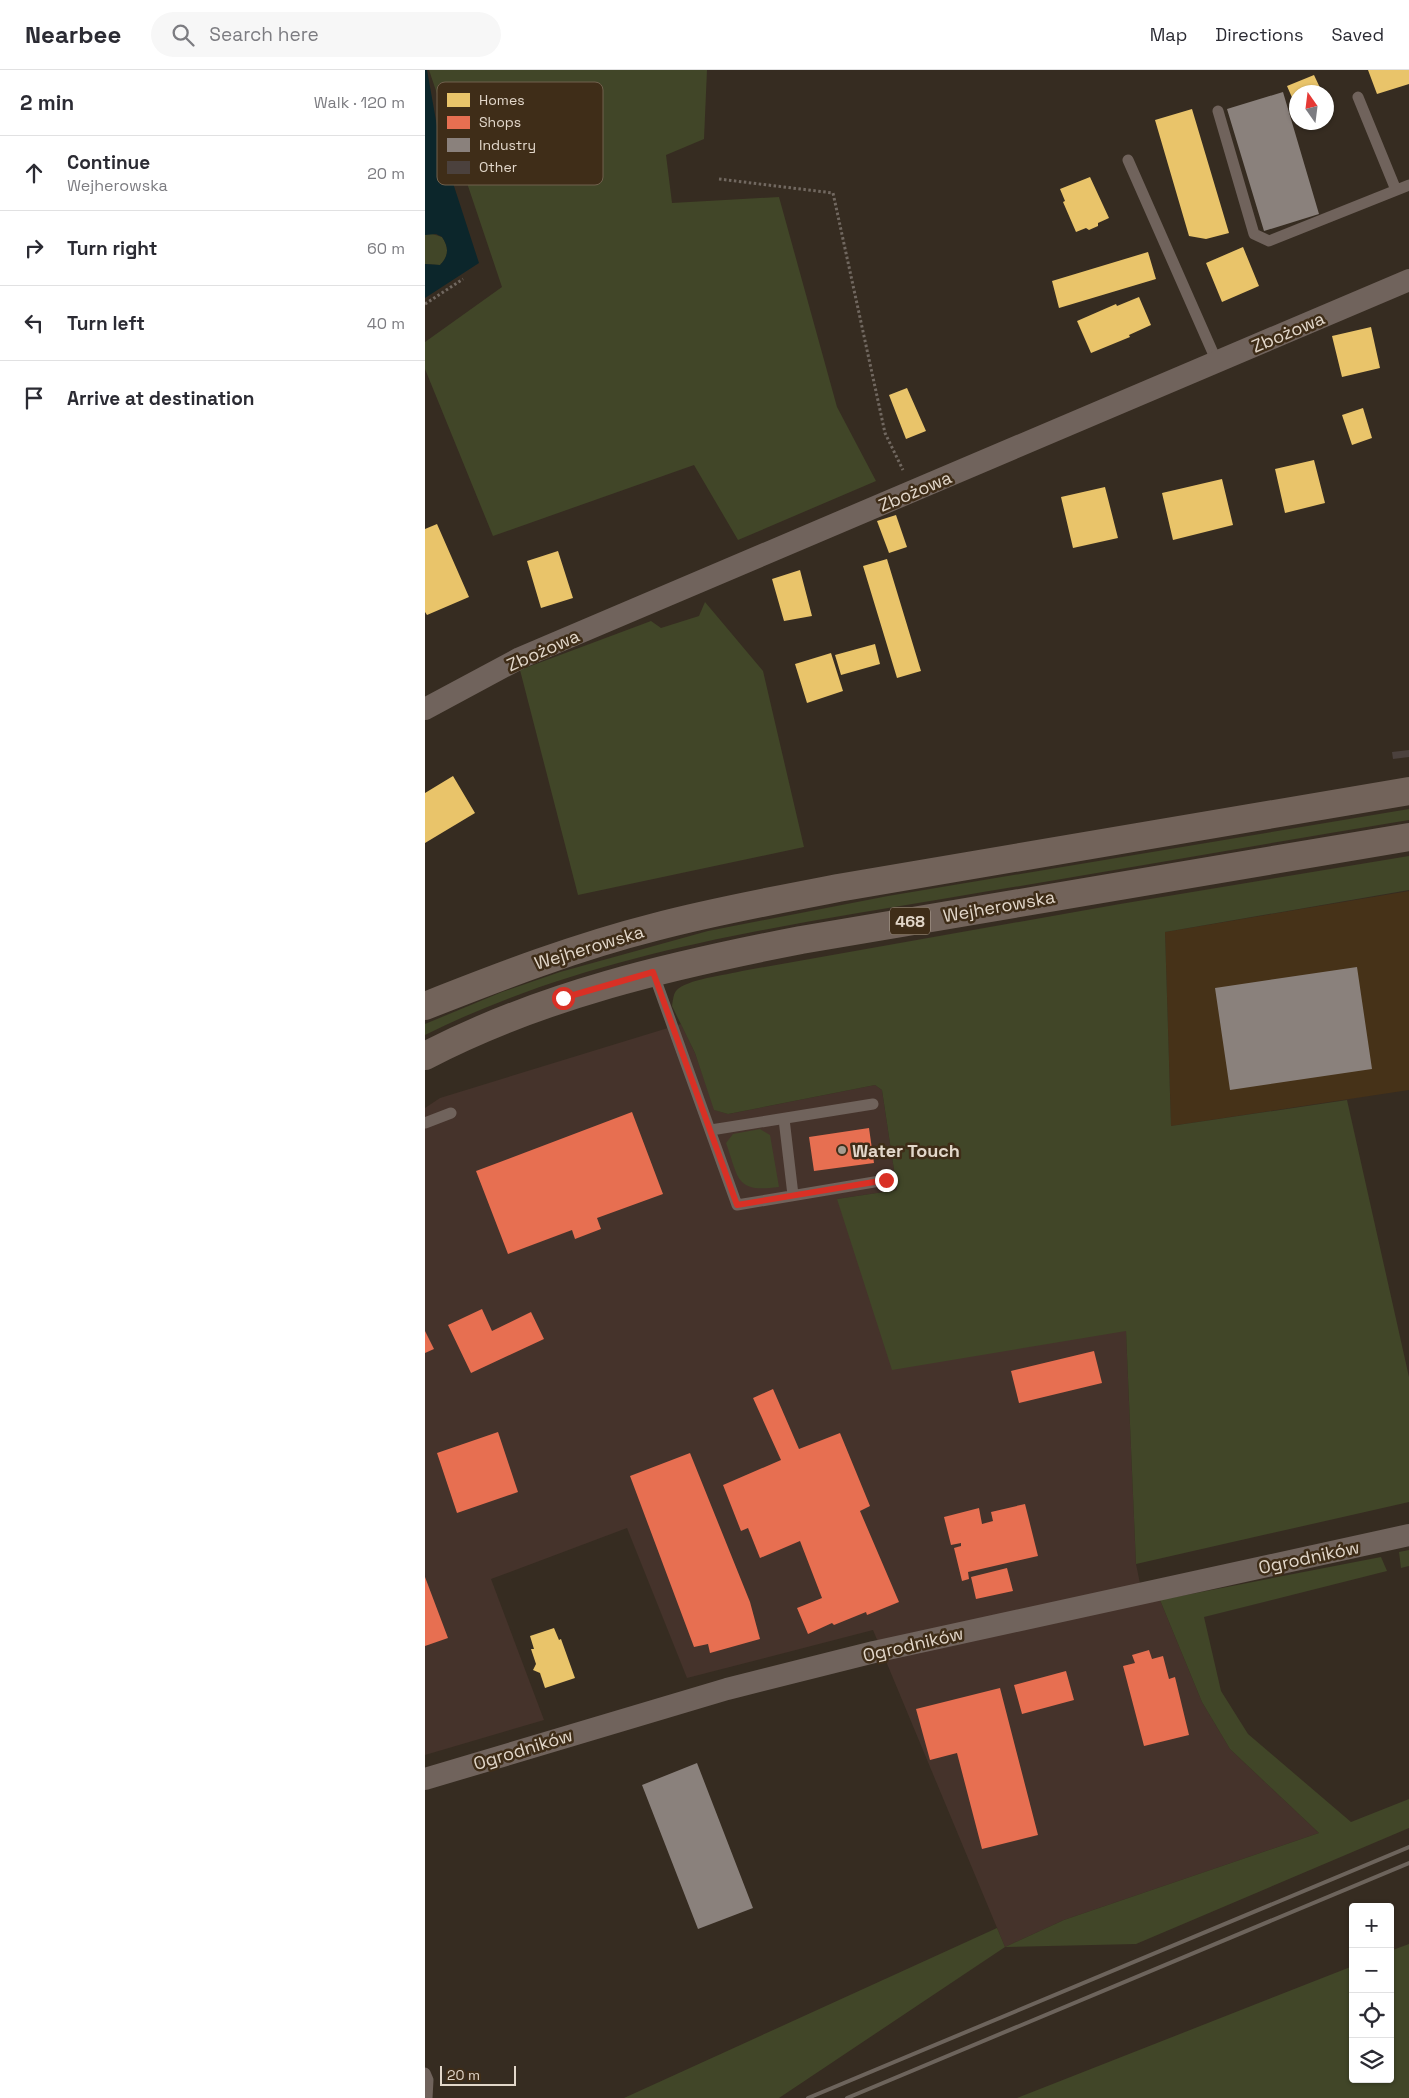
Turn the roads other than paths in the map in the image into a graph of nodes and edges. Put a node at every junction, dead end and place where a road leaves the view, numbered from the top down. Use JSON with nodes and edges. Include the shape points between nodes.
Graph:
{"nodes":[{"id":1,"x":1358,"y":97,"type":"dead end"},
{"id":2,"x":1218,"y":111,"type":"dead end"},
{"id":3,"x":1128,"y":160,"type":"dead end"},
{"id":4,"x":1409,"y":185,"type":"edge"},
{"id":5,"x":1396,"y":190,"type":"junction"},
{"id":6,"x":1409,"y":280,"type":"edge"},
{"id":7,"x":1217,"y":362,"type":"junction"},
{"id":8,"x":425,"y":709,"type":"edge"},
{"id":9,"x":1409,"y":791,"type":"edge"},
{"id":10,"x":1409,"y":837,"type":"edge"},
{"id":11,"x":653,"y":972,"type":"junction"},
{"id":12,"x":425,"y":1006,"type":"edge"},
{"id":13,"x":425,"y":1056,"type":"edge"},
{"id":14,"x":873,"y":1104,"type":"dead end"},
{"id":15,"x":451,"y":1113,"type":"dead end"},
{"id":16,"x":784,"y":1119,"type":"junction"},
{"id":17,"x":425,"y":1123,"type":"edge"},
{"id":18,"x":711,"y":1130,"type":"junction"},
{"id":19,"x":886,"y":1180,"type":"dead end"},
{"id":20,"x":793,"y":1195,"type":"junction"},
{"id":21,"x":1409,"y":1535,"type":"edge"},
{"id":22,"x":425,"y":1779,"type":"edge"},
{"id":23,"x":425,"y":2072,"type":"edge"},
{"id":24,"x":427,"y":2098,"type":"edge"}],
"edges":[{"from":1,"to":5,"type":"lane"},
{"from":2,"to":5,"type":"lane","via":[[1254,234],[1269,241]]},
{"from":3,"to":7,"type":"lane"},
{"from":4,"to":5,"type":"lane"},
{"from":6,"to":7,"type":"street","name":"Zbożowa"},
{"from":7,"to":8,"type":"street","name":"Zbożowa","via":[[519,658]]},
{"from":9,"to":12,"type":"main road","name":"Wejherowska","via":[[744,906],[569,952]]},
{"from":10,"to":11,"type":"main road","name":"Wejherowska","number":"468","via":[[801,940]]},
{"from":11,"to":13,"type":"main road","name":"Wejherowska","number":"468","via":[[563,998],[454,1041]]},
{"from":11,"to":18,"type":"lane"},
{"from":14,"to":16,"type":"lane"},
{"from":15,"to":17,"type":"lane"},
{"from":16,"to":18,"type":"lane"},
{"from":16,"to":20,"type":"lane"},
{"from":18,"to":20,"type":"lane","via":[[737,1205]]},
{"from":19,"to":20,"type":"lane"},
{"from":21,"to":22,"type":"street","name":"Ogrodników","via":[[875,1652],[727,1689]]},
{"from":23,"to":24,"type":"lane"}]}
